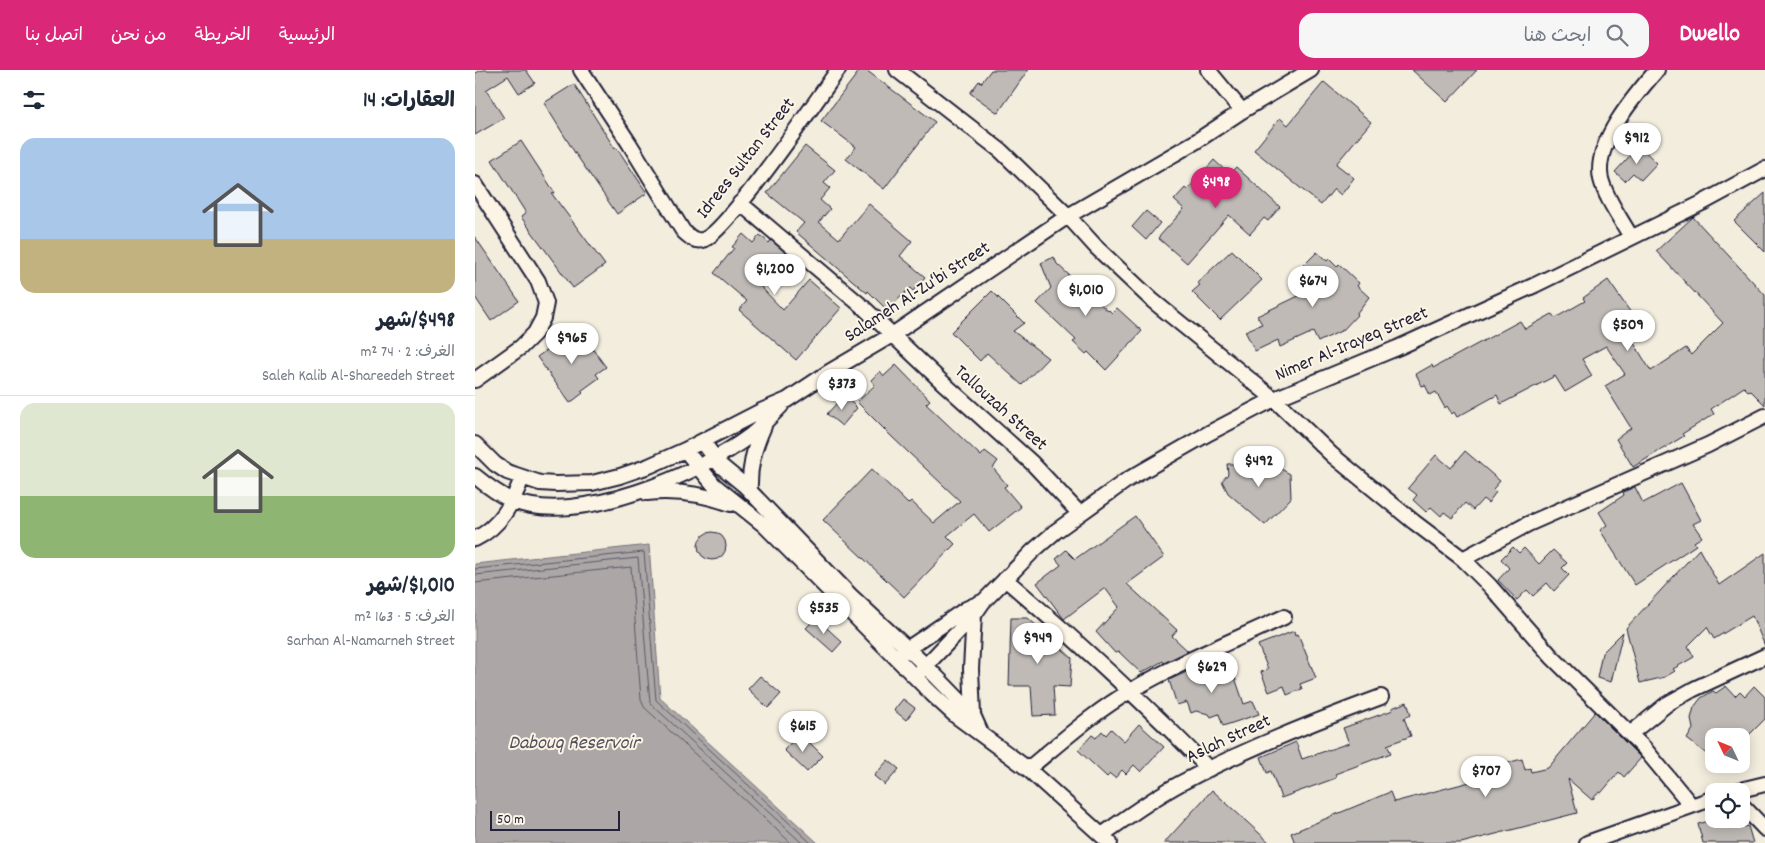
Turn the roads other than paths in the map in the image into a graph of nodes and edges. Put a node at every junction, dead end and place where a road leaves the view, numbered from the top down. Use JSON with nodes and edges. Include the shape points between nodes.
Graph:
{"nodes":[{"id":1,"x":581,"y":70,"type":"edge"},
{"id":2,"x":837,"y":70,"type":"edge"},
{"id":3,"x":897,"y":70,"type":"edge"},
{"id":4,"x":1208,"y":70,"type":"edge"},
{"id":5,"x":1311,"y":70,"type":"edge"},
{"id":6,"x":1657,"y":70,"type":"edge"},
{"id":7,"x":1242,"y":111,"type":"junction"},
{"id":8,"x":1765,"y":169,"type":"edge"},
{"id":9,"x":475,"y":184,"type":"edge"},
{"id":10,"x":740,"y":203,"type":"junction"},
{"id":11,"x":1068,"y":216,"type":"junction"},
{"id":12,"x":1631,"y":237,"type":"junction"},
{"id":13,"x":892,"y":335,"type":"junction"},
{"id":14,"x":475,"y":380,"type":"edge"},
{"id":15,"x":1273,"y":399,"type":"junction"},
{"id":16,"x":787,"y":400,"type":"junction"},
{"id":17,"x":1765,"y":416,"type":"edge"},
{"id":18,"x":766,"y":422,"type":"junction"},
{"id":19,"x":703,"y":442,"type":"junction"},
{"id":20,"x":475,"y":444,"type":"edge"},
{"id":21,"x":685,"y":450,"type":"junction"},
{"id":22,"x":714,"y":458,"type":"junction"},
{"id":23,"x":698,"y":467,"type":"junction"},
{"id":24,"x":475,"y":476,"type":"edge"},
{"id":25,"x":522,"y":478,"type":"junction"},
{"id":26,"x":750,"y":491,"type":"junction"},
{"id":27,"x":626,"y":494,"type":"junction"},
{"id":28,"x":513,"y":501,"type":"junction"},
{"id":29,"x":740,"y":507,"type":"junction"},
{"id":30,"x":1079,"y":513,"type":"junction"},
{"id":31,"x":475,"y":538,"type":"edge"},
{"id":32,"x":1463,"y":559,"type":"junction"},
{"id":33,"x":1005,"y":579,"type":"junction"},
{"id":34,"x":983,"y":602,"type":"junction"},
{"id":35,"x":974,"y":615,"type":"junction"},
{"id":36,"x":1284,"y":617,"type":"dead end"},
{"id":37,"x":902,"y":653,"type":"junction"},
{"id":38,"x":1765,"y":656,"type":"edge"},
{"id":39,"x":925,"y":665,"type":"junction"},
{"id":40,"x":915,"y":677,"type":"junction"},
{"id":41,"x":1130,"y":691,"type":"junction"},
{"id":42,"x":1381,"y":697,"type":"dead end"},
{"id":43,"x":973,"y":716,"type":"junction"},
{"id":44,"x":982,"y":734,"type":"junction"},
{"id":45,"x":1631,"y":734,"type":"junction"},
{"id":46,"x":1028,"y":769,"type":"junction"},
{"id":47,"x":1209,"y":769,"type":"junction"},
{"id":48,"x":1765,"y":784,"type":"edge"},
{"id":49,"x":1750,"y":788,"type":"edge"},
{"id":50,"x":1705,"y":801,"type":"edge"},
{"id":51,"x":1691,"y":805,"type":"junction"},
{"id":52,"x":1750,"y":813,"type":"edge"},
{"id":53,"x":1765,"y":829,"type":"edge"},
{"id":54,"x":1106,"y":839,"type":"edge"},
{"id":55,"x":1587,"y":843,"type":"edge"}],
"edges":[{"from":1,"to":10,"type":"street","name":"Idrees Sultan Street","via":[[683,231],[691,238],[704,240],[712,235]]},
{"from":2,"to":10,"type":"street","name":"Idrees Sultan Street"},
{"from":3,"to":11,"type":"street","via":[[1001,151]]},
{"from":4,"to":7,"type":"street"},
{"from":5,"to":7,"type":"street","name":"Salameh Al-Zu‘bi Street"},
{"from":6,"to":12,"type":"street","via":[[1615,125],[1601,156],[1601,179]]},
{"from":7,"to":11,"type":"street","name":"Salameh Al-Zu‘bi Street"},
{"from":8,"to":12,"type":"street","name":"Nimer Al-Irayeq Street"},
{"from":9,"to":14,"type":"street","via":[[538,281],[546,303],[535,333]]},
{"from":10,"to":13,"type":"street","name":"Tallouzah Street"},
{"from":11,"to":13,"type":"street","name":"Salameh Al-Zu‘bi Street"},
{"from":11,"to":15,"type":"street","via":[[1153,301]]},
{"from":12,"to":15,"type":"street","name":"Nimer Al-Irayeq Street","via":[[1405,344]]},
{"from":13,"to":16,"type":"street","name":"Salameh Al-Zu‘bi Street"},
{"from":13,"to":30,"type":"street","name":"Tallouzah Street","via":[[1032,463]]},
{"from":15,"to":30,"type":"street","name":"Nimer Al-Irayeq Street","via":[[1127,480]]},
{"from":15,"to":32,"type":"street","via":[[1332,455]]},
{"from":16,"to":18,"type":"street","name":"Salameh Al-Zu‘bi Street"},
{"from":16,"to":19,"type":"street","name":"Salameh Al-Zu‘bi Street"},
{"from":17,"to":32,"type":"street","via":[[1700,449],[1528,524]]},
{"from":18,"to":22,"type":"street","name":"Salameh Al-Zu‘bi Street"},
{"from":18,"to":26,"type":"street","via":[[751,459]]},
{"from":19,"to":21,"type":"street","name":"Salameh Al-Zu‘bi Street"},
{"from":19,"to":22,"type":"street"},
{"from":20,"to":25,"type":"street","name":"Salameh Al-Zu‘bi Street","via":[[495,464]]},
{"from":21,"to":23,"type":"street"},
{"from":21,"to":25,"type":"street","name":"Salameh Al-Zu‘bi Street","via":[[649,466],[592,483],[539,483]]},
{"from":22,"to":23,"type":"street","name":"Salameh Al-Zu‘bi Street"},
{"from":22,"to":26,"type":"street"},
{"from":23,"to":27,"type":"street","name":"Salameh Al-Zu‘bi Street"},
{"from":23,"to":29,"type":"street"},
{"from":24,"to":28,"type":"street","name":"Salameh Al-Zu‘bi Street"},
{"from":25,"to":28,"type":"street"},
{"from":26,"to":37,"type":"street"},
{"from":27,"to":28,"type":"street","name":"Salameh Al-Zu‘bi Street","via":[[558,508]]},
{"from":27,"to":29,"type":"street","via":[[690,492]]},
{"from":28,"to":31,"type":"street","via":[[498,522]]},
{"from":29,"to":37,"type":"street","via":[[765,525],[839,602]]},
{"from":30,"to":33,"type":"street","name":"Nimer Al-Irayeq Street"},
{"from":32,"to":45,"type":"street","via":[[1552,657]]},
{"from":33,"to":34,"type":"street","name":"Nimer Al-Irayeq Street"},
{"from":33,"to":41,"type":"street"},
{"from":34,"to":35,"type":"street","name":"Nimer Al-Irayeq Street"},
{"from":34,"to":37,"type":"street","name":"Nimer Al-Irayeq Street","via":[[966,609]]},
{"from":35,"to":39,"type":"street","name":"Nimer Al-Irayeq Street"},
{"from":35,"to":43,"type":"street"},
{"from":36,"to":41,"type":"street"},
{"from":37,"to":39,"type":"street"},
{"from":37,"to":40,"type":"street"},
{"from":38,"to":45,"type":"street","via":[[1667,704]]},
{"from":39,"to":40,"type":"street","name":"Nimer Al-Irayeq Street"},
{"from":39,"to":43,"type":"street"},
{"from":40,"to":44,"type":"street","via":[[956,716]]},
{"from":41,"to":46,"type":"street"},
{"from":41,"to":47,"type":"street"},
{"from":42,"to":47,"type":"street","name":"Aslah Street","via":[[1318,720]]},
{"from":43,"to":44,"type":"street"},
{"from":44,"to":46,"type":"street"},
{"from":45,"to":51,"type":"street"},
{"from":46,"to":54,"type":"street"},
{"from":47,"to":54,"type":"street","name":"Aslah Street","via":[[1145,804]]},
{"from":48,"to":49,"type":"street"},
{"from":50,"to":51,"type":"street"},
{"from":51,"to":55,"type":"street"},
{"from":52,"to":53,"type":"street"}]}
